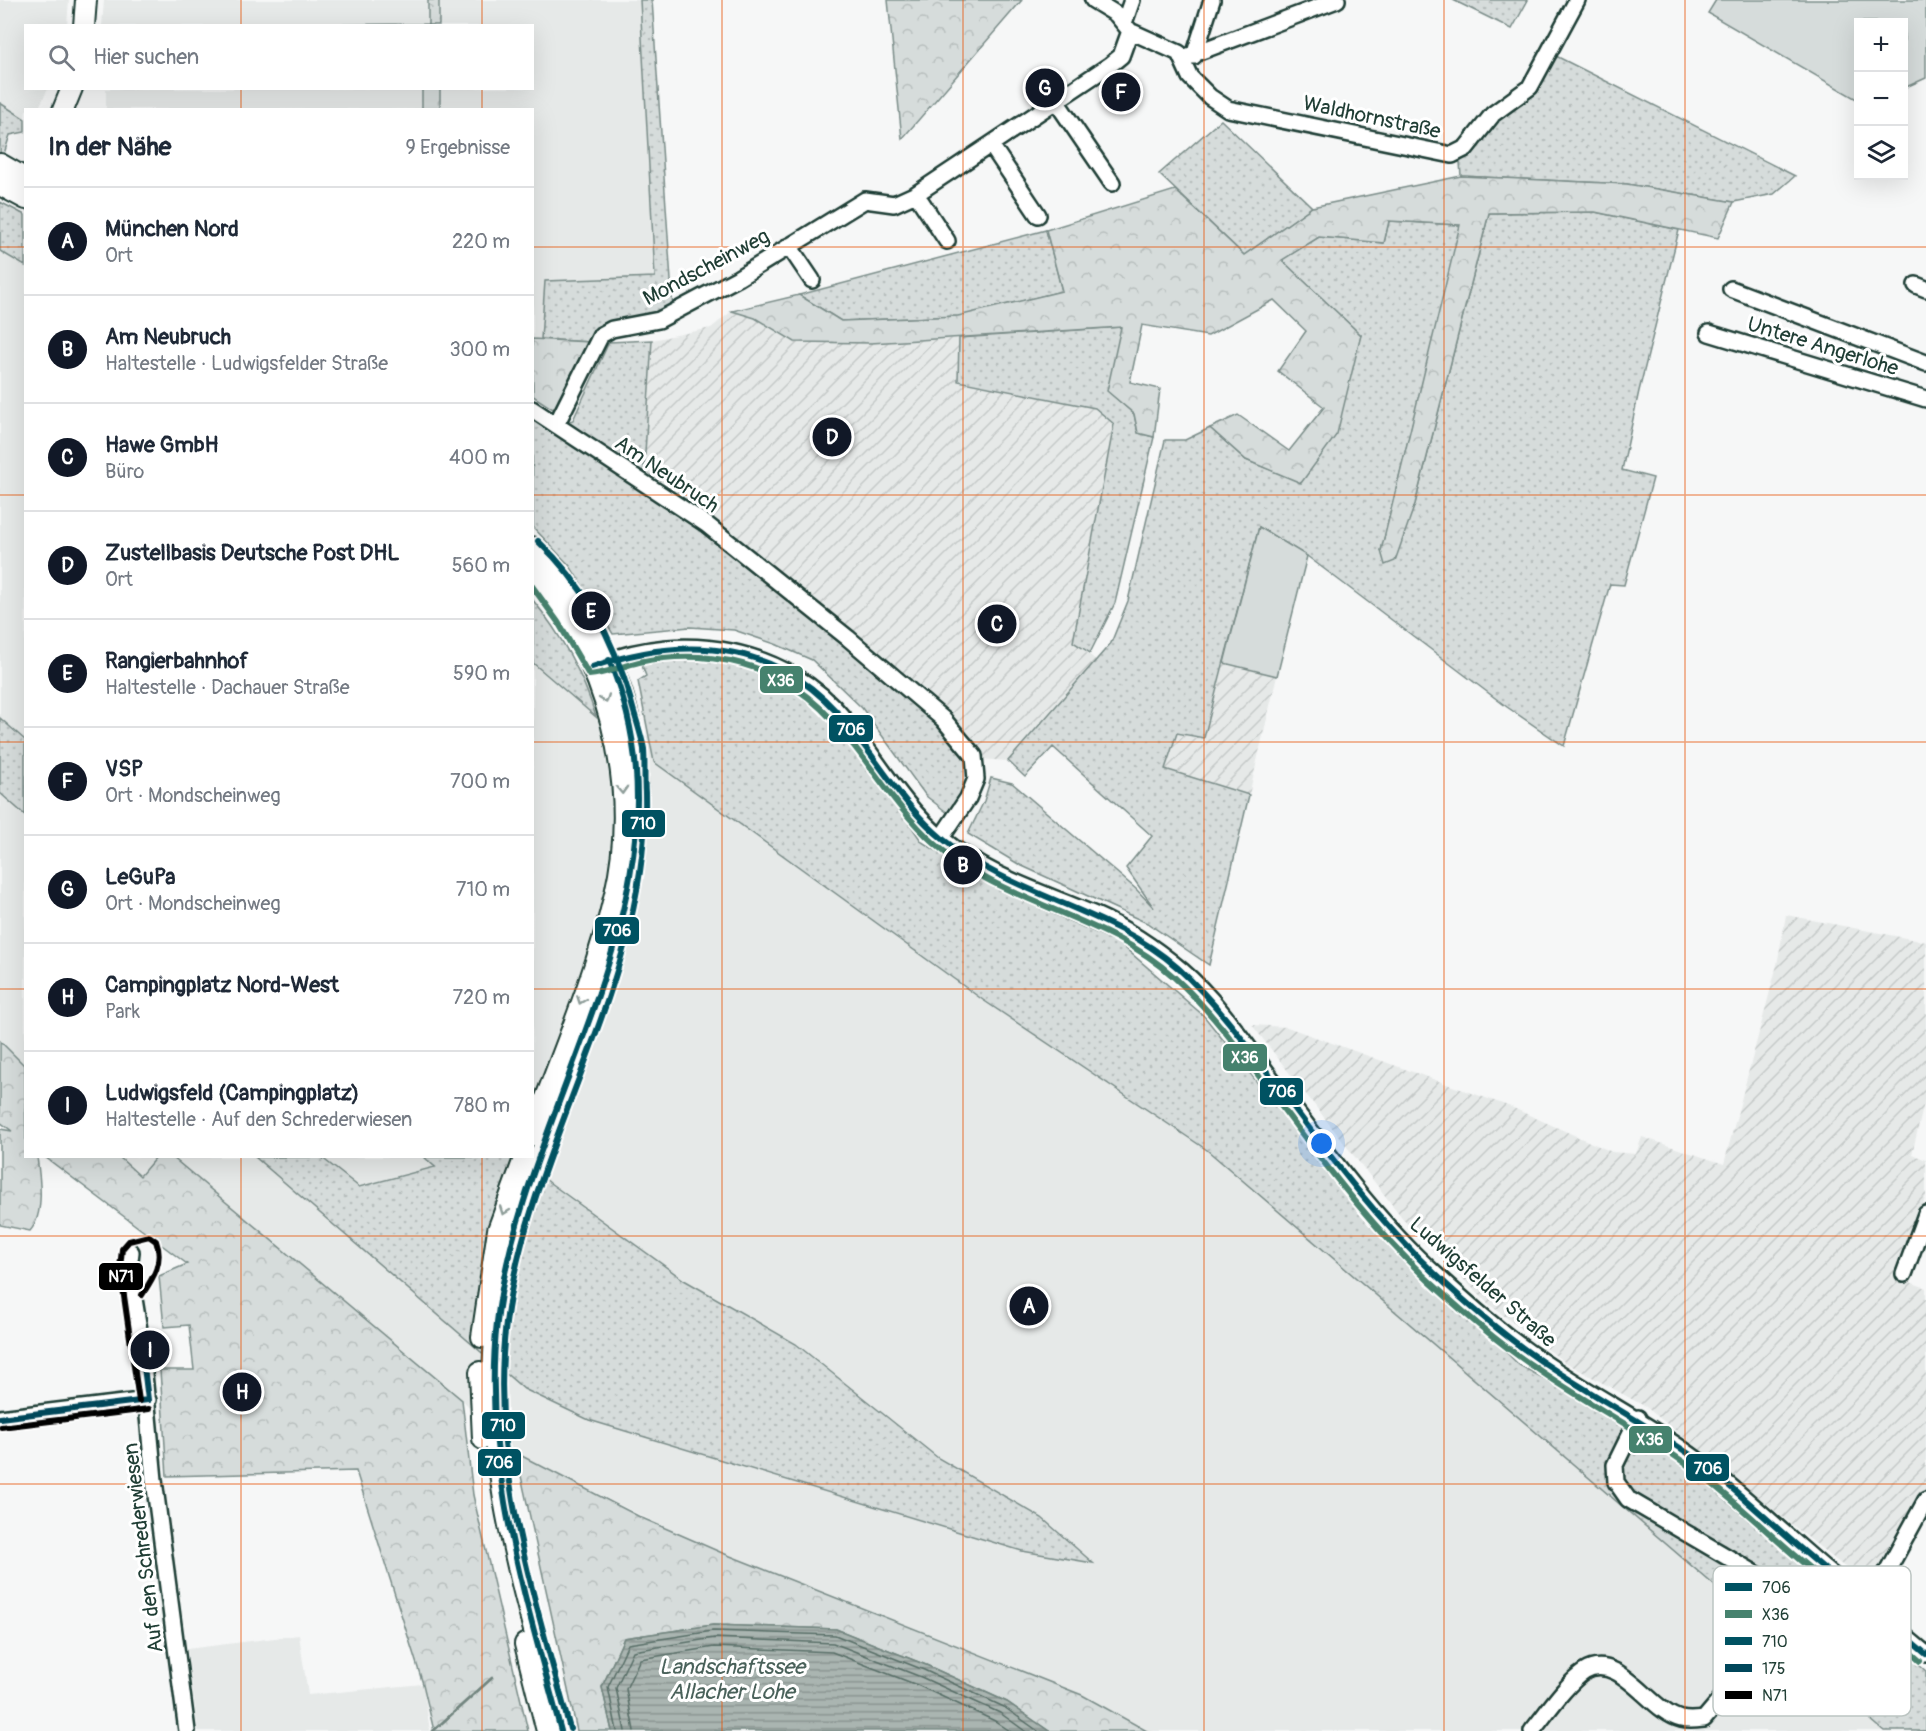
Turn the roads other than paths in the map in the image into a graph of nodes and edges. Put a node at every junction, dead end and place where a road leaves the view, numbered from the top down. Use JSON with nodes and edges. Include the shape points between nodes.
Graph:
{"nodes":[{"id":1,"x":86,"y":0,"type":"edge"},
{"id":2,"x":1093,"y":0,"type":"edge"},
{"id":3,"x":1132,"y":0,"type":"edge"},
{"id":4,"x":1212,"y":0,"type":"edge"},
{"id":5,"x":1577,"y":0,"type":"edge"},
{"id":6,"x":1327,"y":1,"type":"edge"},
{"id":7,"x":84,"y":24,"type":"edge"},
{"id":8,"x":1127,"y":27,"type":"junction"},
{"id":9,"x":1185,"y":56,"type":"junction"},
{"id":10,"x":71,"y":90,"type":"edge"},
{"id":11,"x":1056,"y":101,"type":"junction"},
{"id":12,"x":64,"y":108,"type":"edge"},
{"id":13,"x":991,"y":145,"type":"junction"},
{"id":14,"x":0,"y":164,"type":"edge"},
{"id":15,"x":1112,"y":183,"type":"dead end"},
{"id":16,"x":0,"y":185,"type":"edge"},
{"id":17,"x":24,"y":189,"type":"edge"},
{"id":18,"x":916,"y":194,"type":"junction"},
{"id":19,"x":1038,"y":215,"type":"dead end"},
{"id":20,"x":947,"y":241,"type":"dead end"},
{"id":21,"x":789,"y":246,"type":"junction"},
{"id":22,"x":812,"y":280,"type":"dead end"},
{"id":23,"x":1731,"y":289,"type":"dead end"},
{"id":24,"x":1709,"y":333,"type":"dead end"},
{"id":25,"x":1926,"y":363,"type":"edge"},
{"id":26,"x":1926,"y":399,"type":"edge"},
{"id":27,"x":534,"y":410,"type":"edge"},
{"id":28,"x":556,"y":425,"type":"junction"},
{"id":29,"x":534,"y":549,"type":"edge"},
{"id":30,"x":534,"y":574,"type":"edge"},
{"id":31,"x":601,"y":664,"type":"junction"},
{"id":32,"x":941,"y":838,"type":"junction"},
{"id":33,"x":534,"y":1129,"type":"edge"},
{"id":34,"x":524,"y":1158,"type":"edge"},
{"id":35,"x":1926,"y":1214,"type":"edge"},
{"id":36,"x":131,"y":1252,"type":"dead end"},
{"id":37,"x":1904,"y":1274,"type":"dead end"},
{"id":38,"x":148,"y":1400,"type":"junction"},
{"id":39,"x":487,"y":1415,"type":"junction"},
{"id":40,"x":0,"y":1418,"type":"edge"},
{"id":41,"x":1638,"y":1418,"type":"junction"},
{"id":42,"x":1926,"y":1500,"type":"edge"},
{"id":43,"x":1743,"y":1566,"type":"edge"},
{"id":44,"x":1822,"y":1566,"type":"edge"},
{"id":45,"x":1890,"y":1566,"type":"edge"},
{"id":46,"x":524,"y":1611,"type":"junction"},
{"id":47,"x":1911,"y":1641,"type":"edge"},
{"id":48,"x":1926,"y":1654,"type":"edge"},
{"id":49,"x":1713,"y":1708,"type":"edge"},
{"id":50,"x":187,"y":1731,"type":"edge"},
{"id":51,"x":547,"y":1731,"type":"edge"},
{"id":52,"x":561,"y":1731,"type":"edge"},
{"id":53,"x":1532,"y":1731,"type":"edge"}],
"edges":[{"from":1,"to":7,"type":"main road"},
{"from":2,"to":8,"type":"street","via":[[1116,14]]},
{"from":3,"to":8,"type":"street","name":"Mondscheinweg"},
{"from":4,"to":9,"type":"street"},
{"from":5,"to":9,"type":"street","name":"Waldhornstraße","via":[[1530,87],[1493,114],[1466,148],[1452,155],[1228,109],[1190,77]]},
{"from":6,"to":9,"type":"street"},
{"from":8,"to":9,"type":"street"},
{"from":8,"to":11,"type":"street","name":"Mondscheinweg","via":[[1121,56]]},
{"from":10,"to":12,"type":"main road"},
{"from":11,"to":13,"type":"street","name":"Mondscheinweg"},
{"from":11,"to":15,"type":"street"},
{"from":13,"to":18,"type":"street","name":"Mondscheinweg"},
{"from":13,"to":19,"type":"street"},
{"from":14,"to":17,"type":"main road"},
{"from":16,"to":17,"type":"main road"},
{"from":18,"to":20,"type":"street"},
{"from":18,"to":21,"type":"street","name":"Mondscheinweg","via":[[894,204],[865,200]]},
{"from":21,"to":22,"type":"street","name":"Mondscheinweg"},
{"from":21,"to":28,"type":"street","name":"Mondscheinweg","via":[[659,320],[612,328],[601,334]]},
{"from":23,"to":25,"type":"street","name":"Untere Angerlohe"},
{"from":24,"to":26,"type":"street","name":"Untere Angerlohe"},
{"from":27,"to":28,"type":"street","name":"Am Neubruch"},
{"from":28,"to":32,"type":"street","name":"Am Neubruch","via":[[706,524],[864,651],[958,734],[974,756],[976,779]]},
{"from":29,"to":31,"type":"main road","via":[[580,606]]},
{"from":30,"to":31,"type":"main road"},
{"from":31,"to":32,"type":"street","name":"Ludwigsfelder Straße","via":[[668,648],[708,648],[736,653],[783,670],[827,700],[844,717],[897,792]]},
{"from":31,"to":33,"type":"main road","one_way":true,"via":[[622,776],[624,832],[615,894],[598,952]]},
{"from":31,"to":39,"type":"main road","via":[[630,716],[639,786],[639,834],[632,883],[624,920],[513,1237],[497,1320]]},
{"from":32,"to":41,"type":"street","name":"Ludwigsfelder Straße","via":[[994,874],[1098,916],[1148,944],[1187,975],[1404,1245],[1540,1361]]},
{"from":34,"to":39,"type":"main road","one_way":true,"via":[[498,1230],[484,1317]]},
{"from":35,"to":37,"type":"street"},
{"from":36,"to":38,"type":"street","name":"Auf den Schrederwiesen","via":[[129,1268]]},
{"from":38,"to":40,"type":"street"},
{"from":38,"to":50,"type":"street","name":"Auf den Schrederwiesen"},
{"from":39,"to":46,"type":"main road","via":[[489,1493]]},
{"from":41,"to":43,"type":"street","via":[[1616,1465],[1616,1482],[1628,1499]]},
{"from":41,"to":44,"type":"street","name":"Ludwigsfelder Straße","via":[[1698,1461]]},
{"from":42,"to":45,"type":"street"},
{"from":46,"to":51,"type":"main road"},
{"from":46,"to":52,"type":"main road"},
{"from":47,"to":48,"type":"street","name":"Ludwigsfelder Straße"},
{"from":49,"to":53,"type":"street","via":[[1704,1719],[1689,1721],[1672,1715],[1623,1676],[1608,1668],[1593,1668],[1575,1680]]}]}
